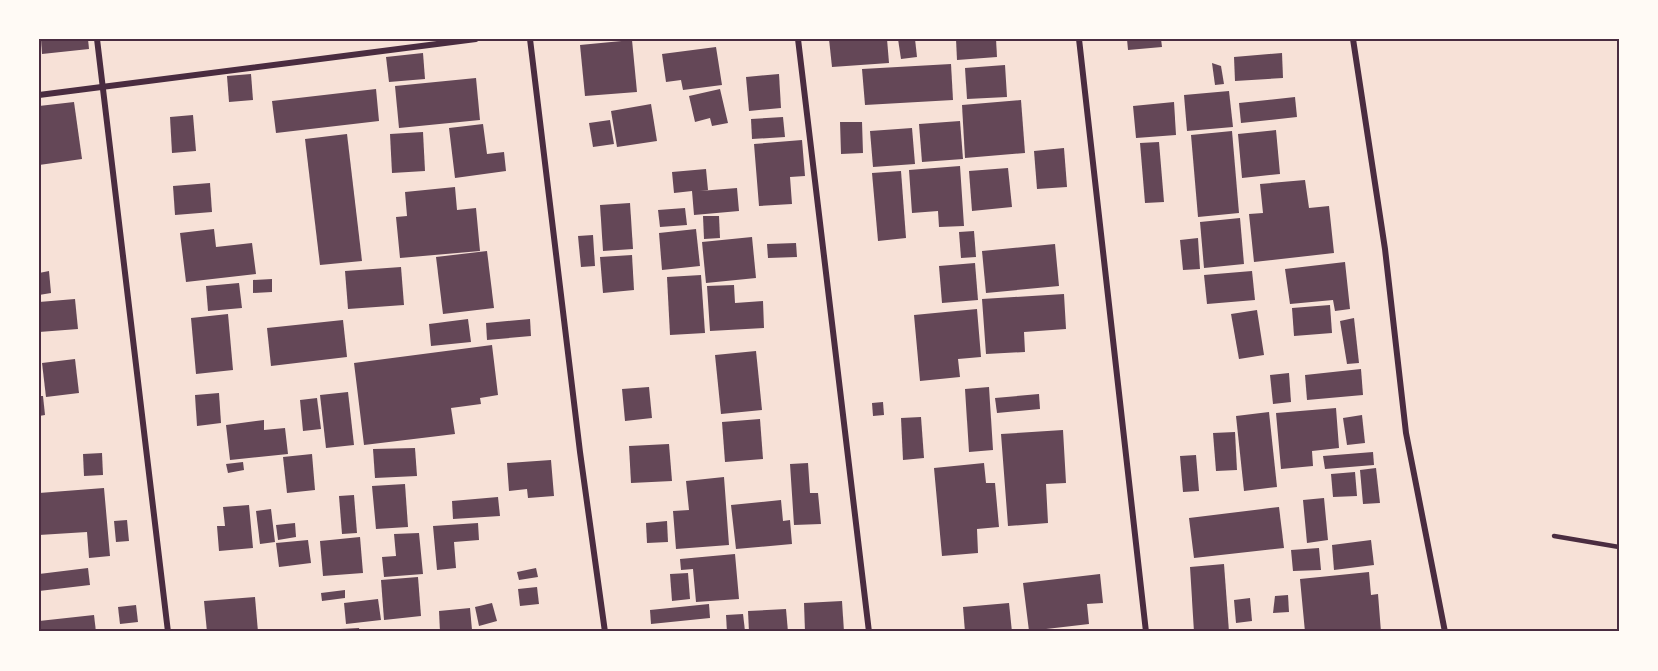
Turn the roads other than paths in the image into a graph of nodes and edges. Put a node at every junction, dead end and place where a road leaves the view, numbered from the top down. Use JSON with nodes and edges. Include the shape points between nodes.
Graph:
{"nodes":[{"id":1,"x":97,"y":39,"type":"edge"},
{"id":2,"x":476,"y":39,"type":"edge"},
{"id":3,"x":530,"y":39,"type":"edge"},
{"id":4,"x":798,"y":39,"type":"edge"},
{"id":5,"x":1079,"y":39,"type":"edge"},
{"id":6,"x":1353,"y":39,"type":"edge"},
{"id":7,"x":102,"y":87,"type":"junction"},
{"id":8,"x":39,"y":95,"type":"edge"},
{"id":9,"x":1554,"y":536,"type":"dead end"},
{"id":10,"x":1619,"y":547,"type":"edge"},
{"id":11,"x":168,"y":632,"type":"edge"},
{"id":12,"x":605,"y":632,"type":"edge"},
{"id":13,"x":869,"y":632,"type":"edge"},
{"id":14,"x":1146,"y":632,"type":"edge"},
{"id":15,"x":1445,"y":632,"type":"edge"}],
"edges":[{"from":1,"to":7,"type":"street"},
{"from":2,"to":7,"type":"street"},
{"from":3,"to":12,"type":"street"},
{"from":4,"to":13,"type":"street"},
{"from":5,"to":14,"type":"street"},
{"from":6,"to":15,"type":"street","via":[[1385,249],[1406,433]]},
{"from":7,"to":8,"type":"street"},
{"from":7,"to":11,"type":"street"},
{"from":9,"to":10,"type":"lane"}]}
